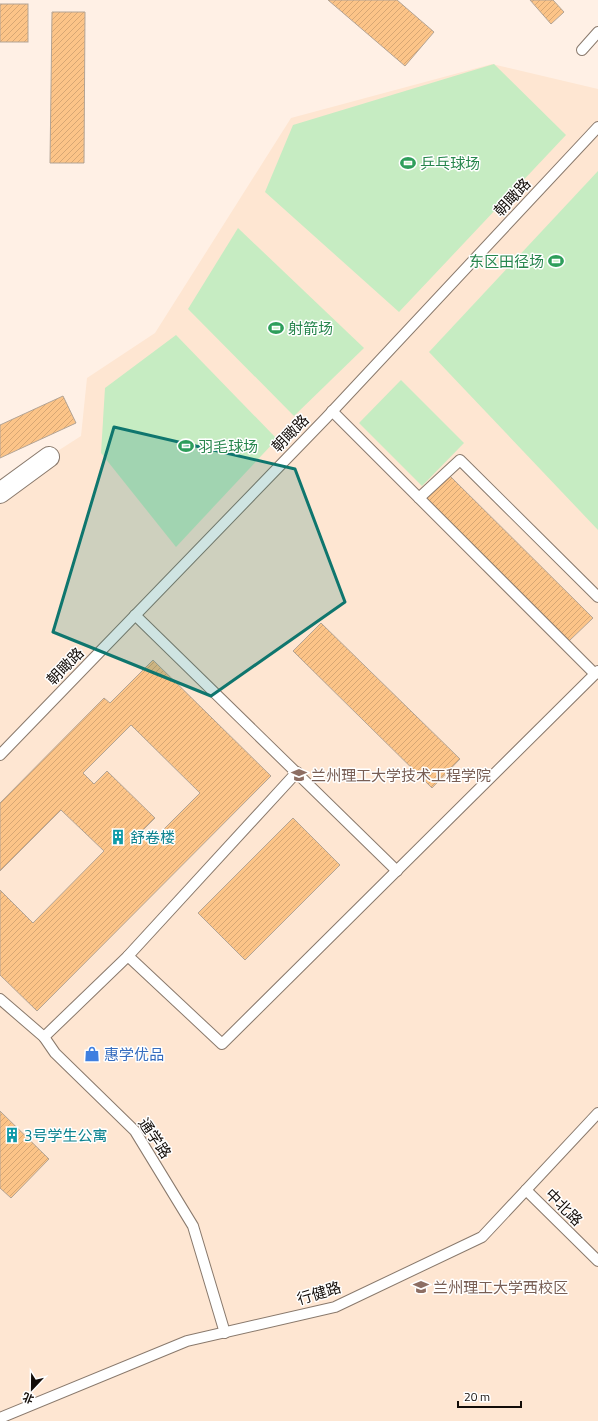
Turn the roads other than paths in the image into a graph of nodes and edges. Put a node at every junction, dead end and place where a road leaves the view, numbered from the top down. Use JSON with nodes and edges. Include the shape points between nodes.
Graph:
{"nodes":[{"id":1,"x":598,"y":32,"type":"edge"},
{"id":2,"x":582,"y":50,"type":"dead end"},
{"id":3,"x":598,"y":127,"type":"edge"},
{"id":4,"x":332,"y":411,"type":"junction"},
{"id":5,"x":49,"y":457,"type":"dead end"},
{"id":6,"x":0,"y":493,"type":"edge"},
{"id":7,"x":419,"y":498,"type":"junction"},
{"id":8,"x":598,"y":597,"type":"edge"},
{"id":9,"x":135,"y":615,"type":"junction"},
{"id":10,"x":597,"y":672,"type":"edge"},
{"id":11,"x":0,"y":755,"type":"edge"},
{"id":12,"x":297,"y":772,"type":"junction"},
{"id":13,"x":397,"y":871,"type":"junction"},
{"id":14,"x":128,"y":956,"type":"junction"},
{"id":15,"x":0,"y":999,"type":"edge"},
{"id":16,"x":44,"y":1037,"type":"junction"},
{"id":17,"x":598,"y":1113,"type":"edge"},
{"id":18,"x":526,"y":1190,"type":"junction"},
{"id":19,"x":598,"y":1261,"type":"edge"},
{"id":20,"x":225,"y":1333,"type":"junction"},
{"id":21,"x":0,"y":1418,"type":"edge"}],
"edges":[{"from":1,"to":2,"type":"lane"},
{"from":3,"to":4,"type":"lane","name":"朝瞰路"},
{"from":4,"to":7,"type":"lane"},
{"from":4,"to":9,"type":"lane","name":"朝瞰路"},
{"from":5,"to":6,"type":"street"},
{"from":7,"to":8,"type":"lane","via":[[460,460]]},
{"from":7,"to":10,"type":"lane"},
{"from":9,"to":11,"type":"lane","name":"朝瞰路"},
{"from":9,"to":12,"type":"lane"},
{"from":10,"to":13,"type":"lane"},
{"from":12,"to":13,"type":"lane"},
{"from":12,"to":14,"type":"lane"},
{"from":13,"to":14,"type":"lane","via":[[222,1044]]},
{"from":14,"to":16,"type":"lane"},
{"from":15,"to":16,"type":"lane","name":"通学路"},
{"from":16,"to":20,"type":"lane","name":"通学路","via":[[55,1053],[135,1131],[193,1226]]},
{"from":17,"to":18,"type":"lane","name":"行健路"},
{"from":18,"to":19,"type":"lane","name":"中北路"},
{"from":18,"to":20,"type":"lane","name":"行健路","via":[[482,1237],[335,1307]]},
{"from":20,"to":21,"type":"lane","name":"行健路","via":[[187,1341]]}]}
